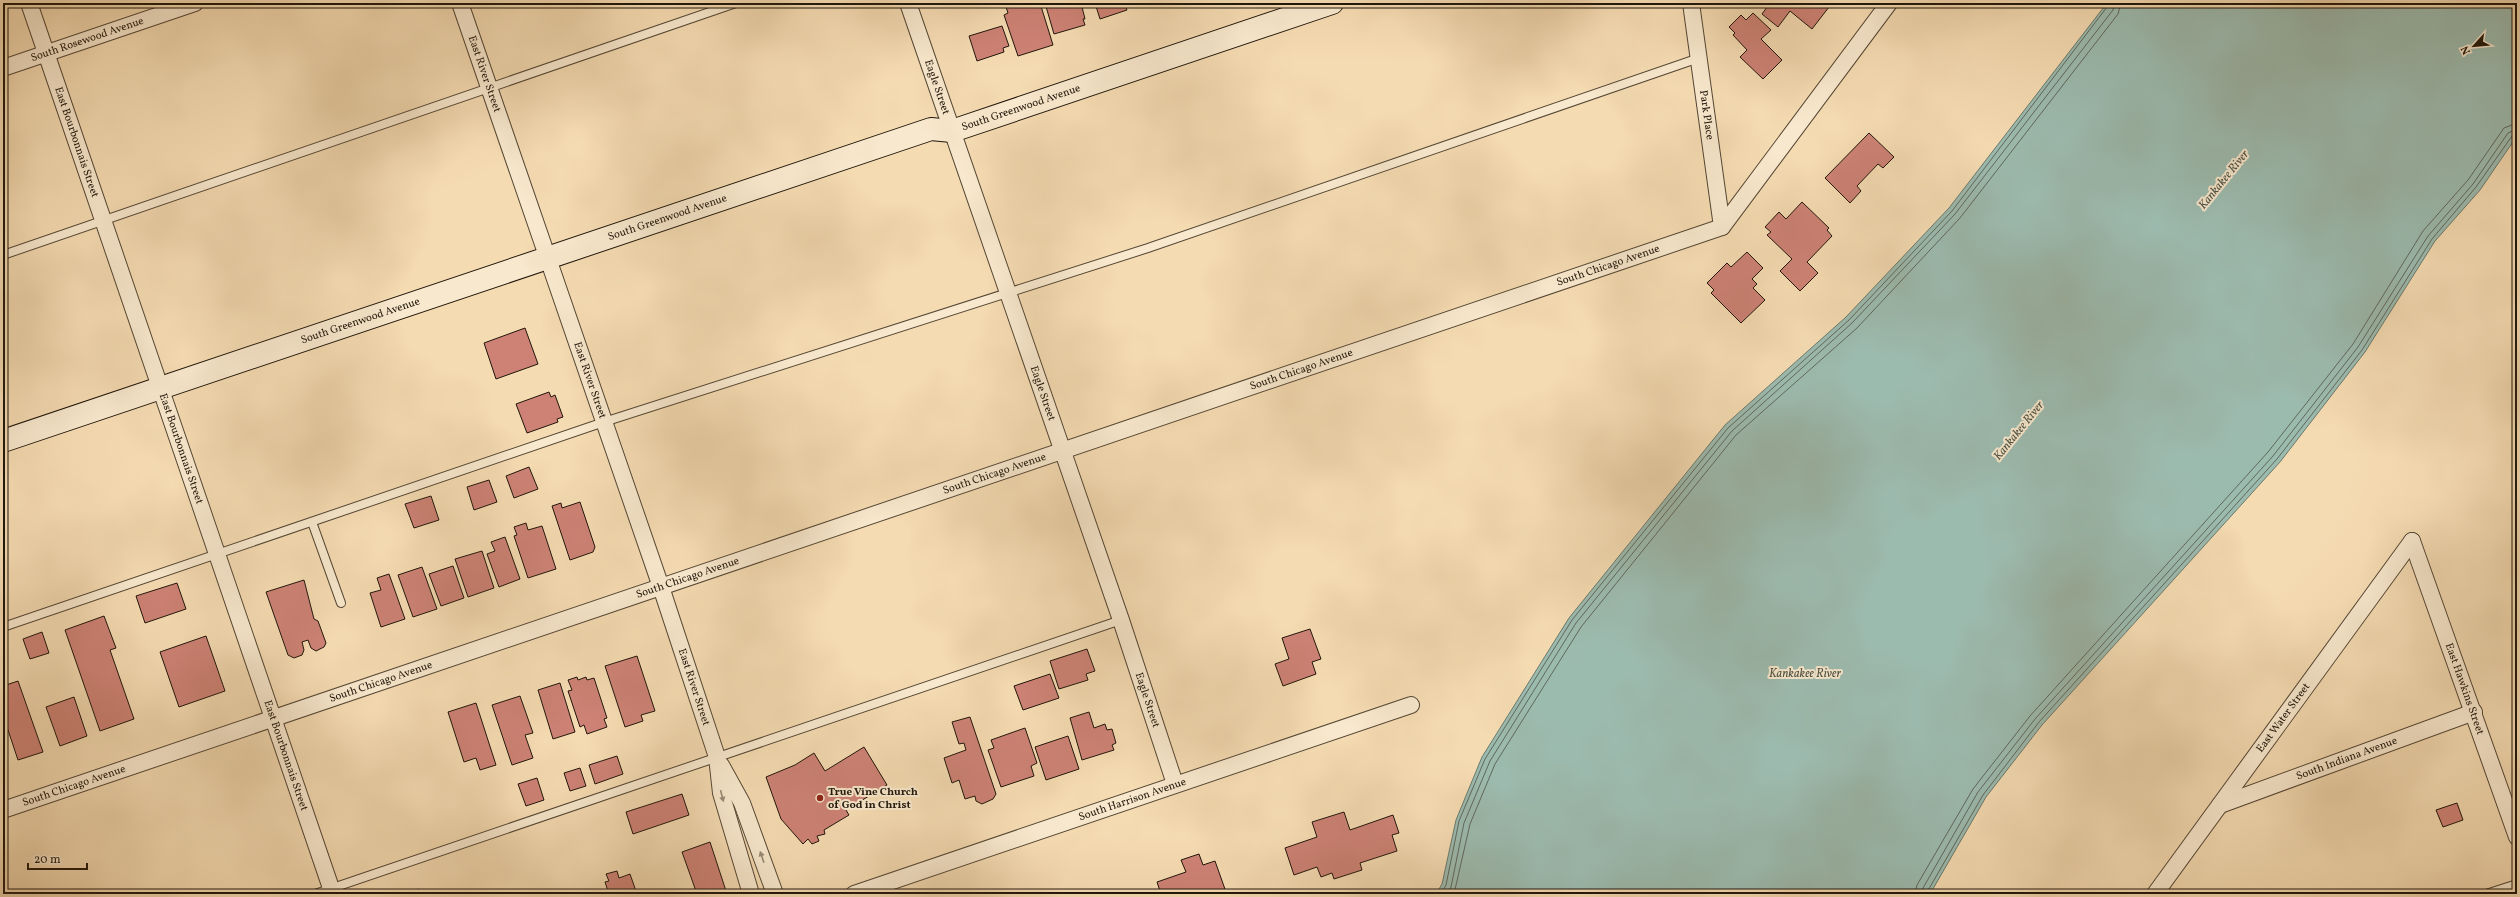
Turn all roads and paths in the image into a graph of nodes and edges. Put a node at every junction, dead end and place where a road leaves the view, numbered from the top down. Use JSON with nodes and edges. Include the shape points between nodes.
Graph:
{"nodes":[{"id":1,"x":29,"y":3,"type":"edge"},
{"id":2,"x":195,"y":3,"type":"edge"},
{"id":3,"x":460,"y":3,"type":"edge"},
{"id":4,"x":736,"y":3,"type":"edge"},
{"id":5,"x":908,"y":3,"type":"edge"},
{"id":6,"x":1332,"y":3,"type":"edge"},
{"id":7,"x":1691,"y":3,"type":"edge"},
{"id":8,"x":1889,"y":3,"type":"edge"},
{"id":9,"x":46,"y":54,"type":"junction"},
{"id":10,"x":1699,"y":58,"type":"junction"},
{"id":11,"x":3,"y":68,"type":"edge"},
{"id":12,"x":489,"y":88,"type":"junction"},
{"id":13,"x":952,"y":131,"type":"junction"},
{"id":14,"x":103,"y":221,"type":"junction"},
{"id":15,"x":1722,"y":227,"type":"junction"},
{"id":16,"x":3,"y":255,"type":"edge"},
{"id":17,"x":547,"y":258,"type":"junction"},
{"id":18,"x":1008,"y":293,"type":"junction"},
{"id":19,"x":160,"y":387,"type":"junction"},
{"id":20,"x":604,"y":422,"type":"junction"},
{"id":21,"x":3,"y":441,"type":"edge"},
{"id":22,"x":1063,"y":450,"type":"junction"},
{"id":23,"x":312,"y":522,"type":"junction"},
{"id":24,"x":2412,"y":541,"type":"joint"},
{"id":25,"x":217,"y":554,"type":"junction"},
{"id":26,"x":661,"y":587,"type":"junction"},
{"id":27,"x":341,"y":603,"type":"dead end"},
{"id":28,"x":1121,"y":620,"type":"junction"},
{"id":29,"x":3,"y":627,"type":"edge"},
{"id":30,"x":1411,"y":705,"type":"dead end"},
{"id":31,"x":2474,"y":712,"type":"junction"},
{"id":32,"x":273,"y":719,"type":"junction"},
{"id":33,"x":716,"y":758,"type":"junction"},
{"id":34,"x":1175,"y":784,"type":"junction"},
{"id":35,"x":2220,"y":806,"type":"junction"},
{"id":36,"x":3,"y":810,"type":"edge"},
{"id":37,"x":2517,"y":837,"type":"edge"},
{"id":38,"x":2517,"y":884,"type":"edge"},
{"id":39,"x":332,"y":891,"type":"edge"},
{"id":40,"x":315,"y":894,"type":"edge"},
{"id":41,"x":751,"y":894,"type":"edge"},
{"id":42,"x":775,"y":894,"type":"edge"},
{"id":43,"x":854,"y":894,"type":"edge"},
{"id":44,"x":2155,"y":894,"type":"edge"},
{"id":45,"x":2486,"y":894,"type":"edge"}],
"edges":[{"from":1,"to":9,"type":"street","name":"East Bourbonnais Street"},
{"from":2,"to":9,"type":"street","name":"South Rosewood Avenue"},
{"from":3,"to":12,"type":"street","name":"East River Street"},
{"from":4,"to":12,"type":"lane"},
{"from":5,"to":13,"type":"street","name":"Eagle Street"},
{"from":6,"to":13,"type":"street","name":"South Greenwood Avenue"},
{"from":7,"to":10,"type":"street","name":"Park Place"},
{"from":8,"to":15,"type":"street"},
{"from":9,"to":11,"type":"street","name":"South Rosewood Avenue"},
{"from":9,"to":14,"type":"street","name":"East Bourbonnais Street"},
{"from":10,"to":15,"type":"street","name":"Park Place"},
{"from":10,"to":18,"type":"lane","via":[[1148,248]]},
{"from":12,"to":14,"type":"lane"},
{"from":12,"to":17,"type":"street","name":"East River Street"},
{"from":13,"to":17,"type":"street","name":"South Greenwood Avenue","via":[[932,129]]},
{"from":13,"to":18,"type":"street","name":"Eagle Street"},
{"from":14,"to":16,"type":"lane"},
{"from":14,"to":19,"type":"street","name":"East Bourbonnais Street"},
{"from":15,"to":22,"type":"street","name":"South Chicago Avenue"},
{"from":17,"to":19,"type":"street","name":"South Greenwood Avenue"},
{"from":17,"to":20,"type":"street","name":"East River Street"},
{"from":18,"to":20,"type":"lane"},
{"from":18,"to":22,"type":"street","name":"Eagle Street"},
{"from":19,"to":21,"type":"street","name":"South Greenwood Avenue"},
{"from":19,"to":25,"type":"street","name":"East Bourbonnais Street"},
{"from":20,"to":23,"type":"lane"},
{"from":20,"to":26,"type":"street","name":"East River Street"},
{"from":22,"to":26,"type":"street","name":"South Chicago Avenue"},
{"from":22,"to":28,"type":"street","name":"Eagle Street"},
{"from":23,"to":25,"type":"lane"},
{"from":23,"to":27,"type":"lane"},
{"from":24,"to":31,"type":"street","name":"East Hawkins Street"},
{"from":24,"to":35,"type":"street","name":"East Water Street"},
{"from":25,"to":29,"type":"lane"},
{"from":25,"to":32,"type":"street","name":"East Bourbonnais Street"},
{"from":26,"to":32,"type":"street","name":"South Chicago Avenue"},
{"from":26,"to":33,"type":"street","name":"East River Street"},
{"from":28,"to":33,"type":"lane"},
{"from":28,"to":34,"type":"street","name":"Eagle Street"},
{"from":30,"to":34,"type":"street","name":"South Harrison Avenue"},
{"from":31,"to":35,"type":"street","name":"South Indiana Avenue"},
{"from":31,"to":37,"type":"street","name":"East Hawkins Street"},
{"from":32,"to":36,"type":"street","name":"South Chicago Avenue"},
{"from":32,"to":39,"type":"street","name":"East Bourbonnais Street"},
{"from":33,"to":39,"type":"lane"},
{"from":33,"to":41,"type":"street","name":"East River Street","one_way":true,"via":[[721,793]]},
{"from":42,"to":33,"type":"street","name":"East River Street","one_way":true,"via":[[742,803]]},
{"from":34,"to":43,"type":"street","name":"South Harrison Avenue"},
{"from":35,"to":44,"type":"street","name":"East Water Street"},
{"from":38,"to":45,"type":"lane"},
{"from":39,"to":40,"type":"lane"}]}
